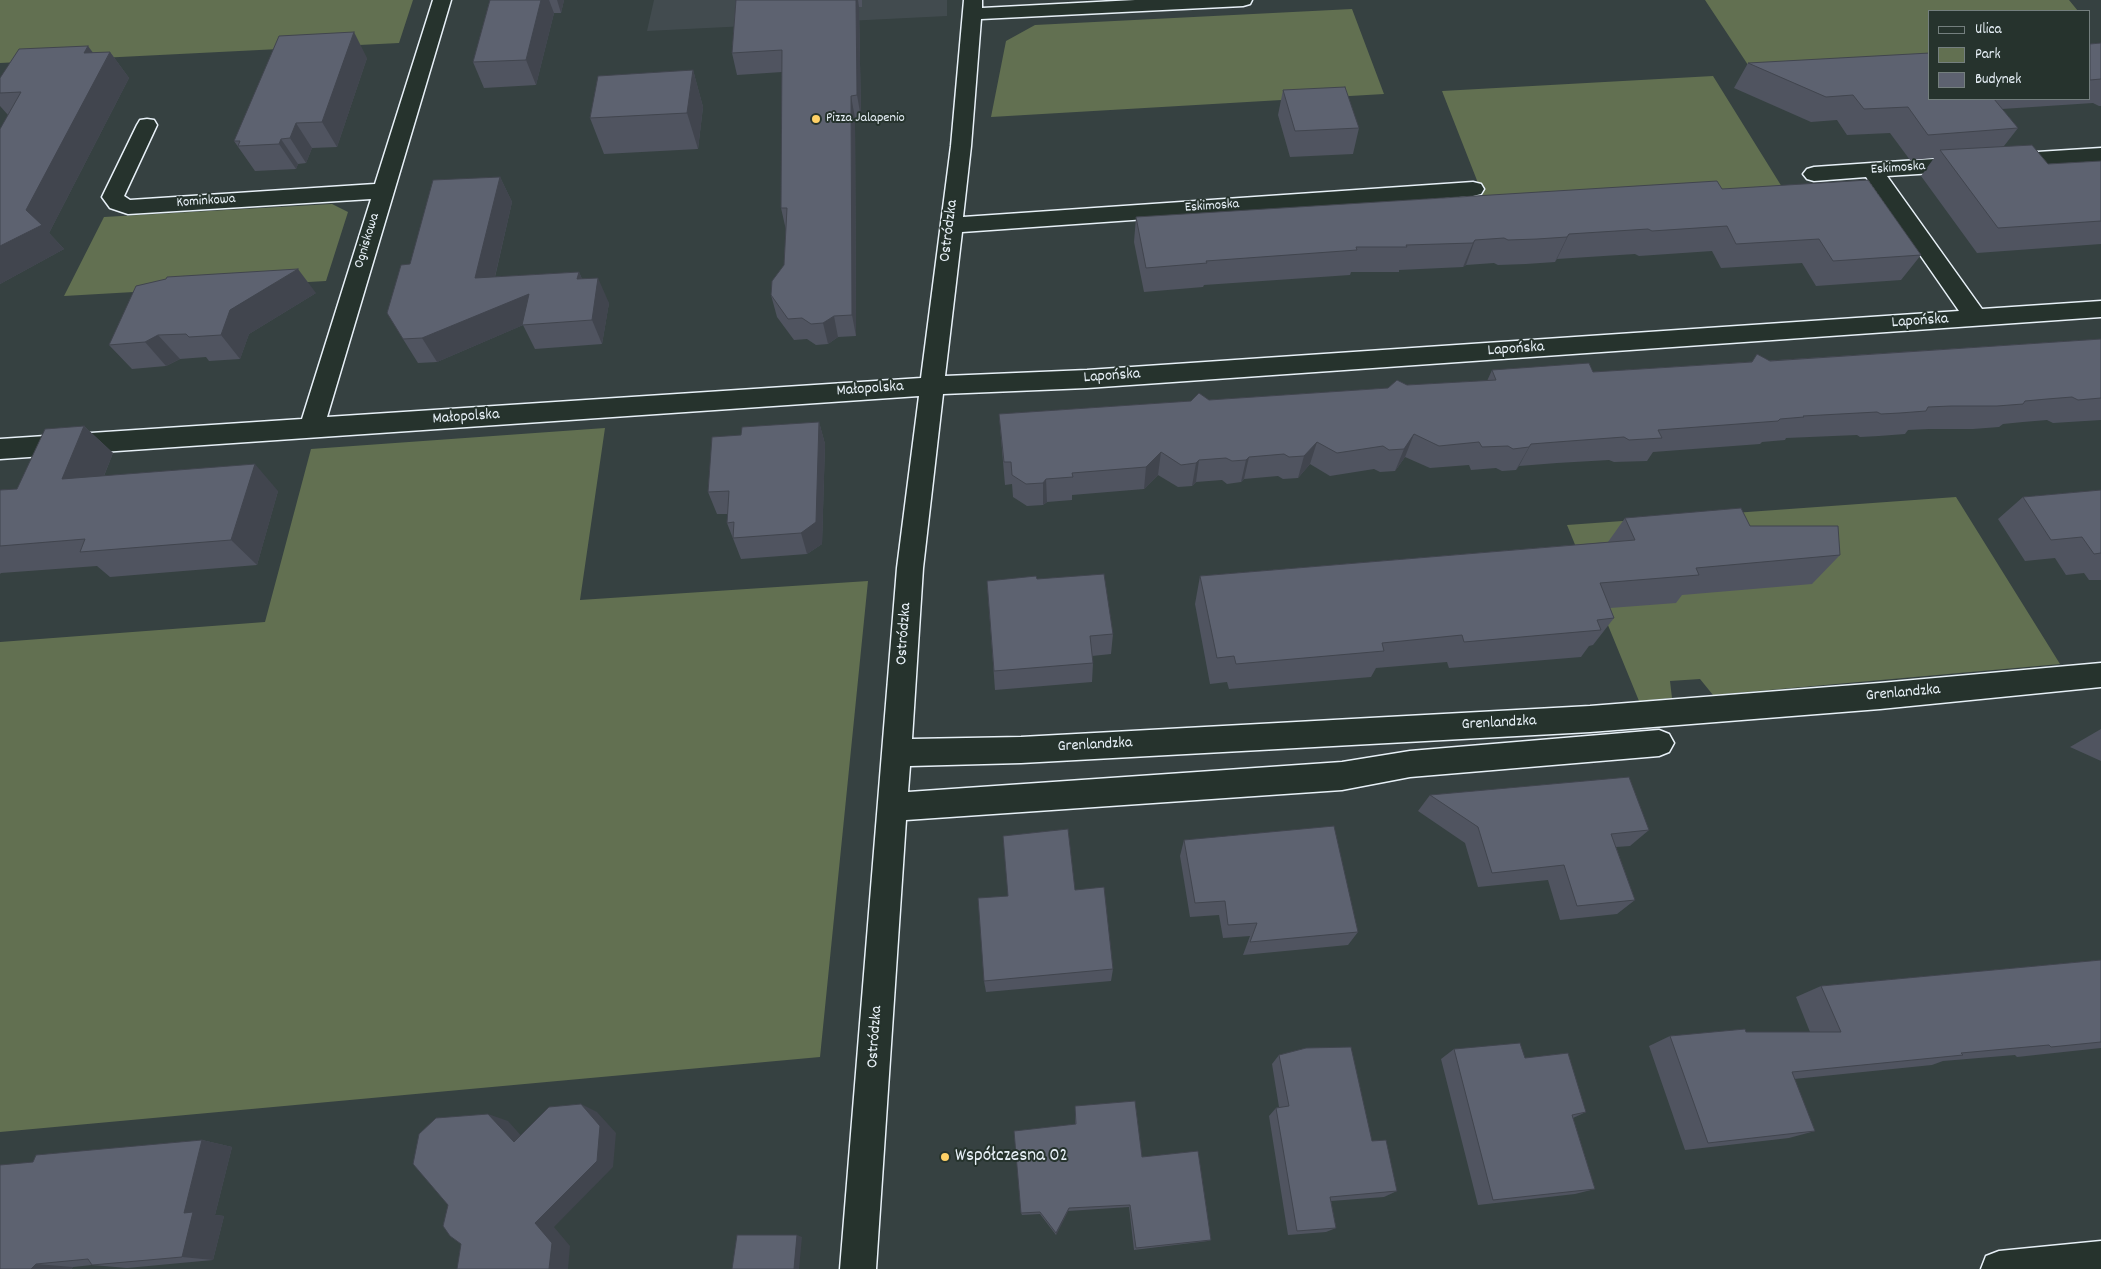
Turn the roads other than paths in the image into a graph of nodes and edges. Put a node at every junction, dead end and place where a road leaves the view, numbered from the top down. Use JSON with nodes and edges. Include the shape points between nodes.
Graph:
{"nodes":[{"id":1,"x":442,"y":0,"type":"edge"},
{"id":2,"x":1243,"y":0,"type":"edge"},
{"id":3,"x":972,"y":7,"type":"edge"},
{"id":4,"x":148,"y":125,"type":"dead end"},
{"id":5,"x":2101,"y":155,"type":"edge"},
{"id":6,"x":1872,"y":170,"type":"junction"},
{"id":7,"x":1814,"y":174,"type":"dead end"},
{"id":8,"x":1473,"y":189,"type":"dead end"},
{"id":9,"x":383,"y":191,"type":"junction"},
{"id":10,"x":950,"y":225,"type":"junction"},
{"id":11,"x":2101,"y":309,"type":"edge"},
{"id":12,"x":1976,"y":318,"type":"junction"},
{"id":13,"x":931,"y":386,"type":"junction"},
{"id":14,"x":311,"y":429,"type":"junction"},
{"id":15,"x":0,"y":449,"type":"edge"},
{"id":16,"x":2101,"y":675,"type":"edge"},
{"id":17,"x":1659,"y":743,"type":"dead end"},
{"id":18,"x":897,"y":753,"type":"junction"},
{"id":19,"x":893,"y":806,"type":"junction"},
{"id":20,"x":2101,"y":1259,"type":"edge"},
{"id":21,"x":858,"y":1269,"type":"edge"},
{"id":22,"x":1999,"y":1269,"type":"edge"}],
"edges":[{"from":1,"to":9,"type":"street","name":"Ogniskowa"},
{"from":2,"to":3,"type":"street"},
{"from":3,"to":10,"type":"street","name":"Ostródzka","via":[[961,146]]},
{"from":4,"to":9,"type":"street","name":"Kominkowa","via":[[113,197],[128,207]]},
{"from":5,"to":6,"type":"street","name":"Eskimoska"},
{"from":6,"to":7,"type":"street","name":"Eskimoska"},
{"from":6,"to":12,"type":"street"},
{"from":8,"to":10,"type":"street","name":"Eskimoska"},
{"from":9,"to":14,"type":"street","name":"Ogniskowa"},
{"from":10,"to":13,"type":"street","name":"Ostródzka"},
{"from":11,"to":12,"type":"street","name":"Lapońska"},
{"from":12,"to":13,"type":"street","name":"Lapońska","via":[[1087,379]]},
{"from":13,"to":14,"type":"street","name":"Małopolska"},
{"from":13,"to":18,"type":"street","name":"Ostródzka","via":[[910,568]]},
{"from":14,"to":15,"type":"street","name":"Małopolska"},
{"from":16,"to":18,"type":"street","name":"Grenlandzka","via":[[1590,719],[1021,750]]},
{"from":17,"to":19,"type":"street","via":[[1410,764],[1342,776]]},
{"from":18,"to":19,"type":"street","name":"Ostródzka"},
{"from":19,"to":21,"type":"street","name":"Ostródzka"},
{"from":20,"to":22,"type":"street"}]}
